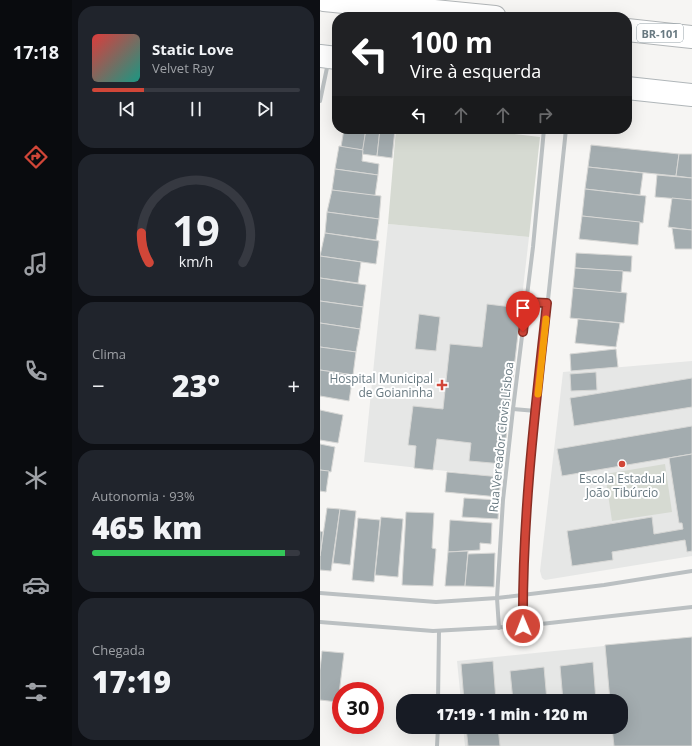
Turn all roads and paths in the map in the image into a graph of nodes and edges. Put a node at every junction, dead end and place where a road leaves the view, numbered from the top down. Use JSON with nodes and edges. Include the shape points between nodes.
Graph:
{"nodes":[{"id":1,"x":324,"y":0,"type":"edge"},
{"id":2,"x":444,"y":12,"type":"edge"},
{"id":3,"x":632,"y":31,"type":"edge"},
{"id":4,"x":692,"y":37,"type":"edge"},
{"id":5,"x":329,"y":57,"type":"edge"},
{"id":6,"x":632,"y":89,"type":"edge"},
{"id":7,"x":692,"y":95,"type":"edge"},
{"id":8,"x":320,"y":101,"type":"edge"},
{"id":9,"x":544,"y":134,"type":"edge"},
{"id":10,"x":566,"y":134,"type":"edge"},
{"id":11,"x":526,"y":302,"type":"junction"},
{"id":12,"x":547,"y":303,"type":"junction"},
{"id":13,"x":513,"y":409,"type":"junction"},
{"id":14,"x":536,"y":412,"type":"junction"},
{"id":15,"x":692,"y":571,"type":"edge"},
{"id":16,"x":320,"y":594,"type":"edge"},
{"id":17,"x":523,"y":595,"type":"junction"},
{"id":18,"x":497,"y":598,"type":"junction"},
{"id":19,"x":692,"y":607,"type":"edge"},
{"id":20,"x":320,"y":622,"type":"edge"},
{"id":21,"x":523,"y":626,"type":"junction"},
{"id":22,"x":499,"y":628,"type":"junction"},
{"id":23,"x":439,"y":631,"type":"junction"},
{"id":24,"x":438,"y":694,"type":"edge"},
{"id":25,"x":438,"y":734,"type":"edge"},
{"id":26,"x":437,"y":746,"type":"edge"}],
"edges":[{"from":1,"to":2,"type":"main road"},
{"from":3,"to":4,"type":"main road","number":"BR-101"},
{"from":5,"to":8,"type":"street"},
{"from":6,"to":7,"type":"main road"},
{"from":9,"to":11,"type":"street","name":"Rua Vereador Clovis Lisboa"},
{"from":10,"to":12,"type":"street"},
{"from":11,"to":12,"type":"street"},
{"from":11,"to":13,"type":"street","name":"Rua Vereador Clovis Lisboa"},
{"from":12,"to":14,"type":"street"},
{"from":13,"to":14,"type":"street"},
{"from":13,"to":18,"type":"street","name":"Rua Vereador Clovis Lisboa","via":[[503,500]]},
{"from":14,"to":17,"type":"street"},
{"from":15,"to":17,"type":"street"},
{"from":16,"to":18,"type":"street","via":[[436,602]]},
{"from":17,"to":18,"type":"street"},
{"from":17,"to":21,"type":"street"},
{"from":18,"to":22,"type":"street","name":"Rua Vereador Clovis Lisboa"},
{"from":19,"to":21,"type":"street"},
{"from":20,"to":23,"type":"street"},
{"from":21,"to":22,"type":"street"},
{"from":22,"to":23,"type":"street"},
{"from":23,"to":24,"type":"street"},
{"from":25,"to":26,"type":"street"}]}
